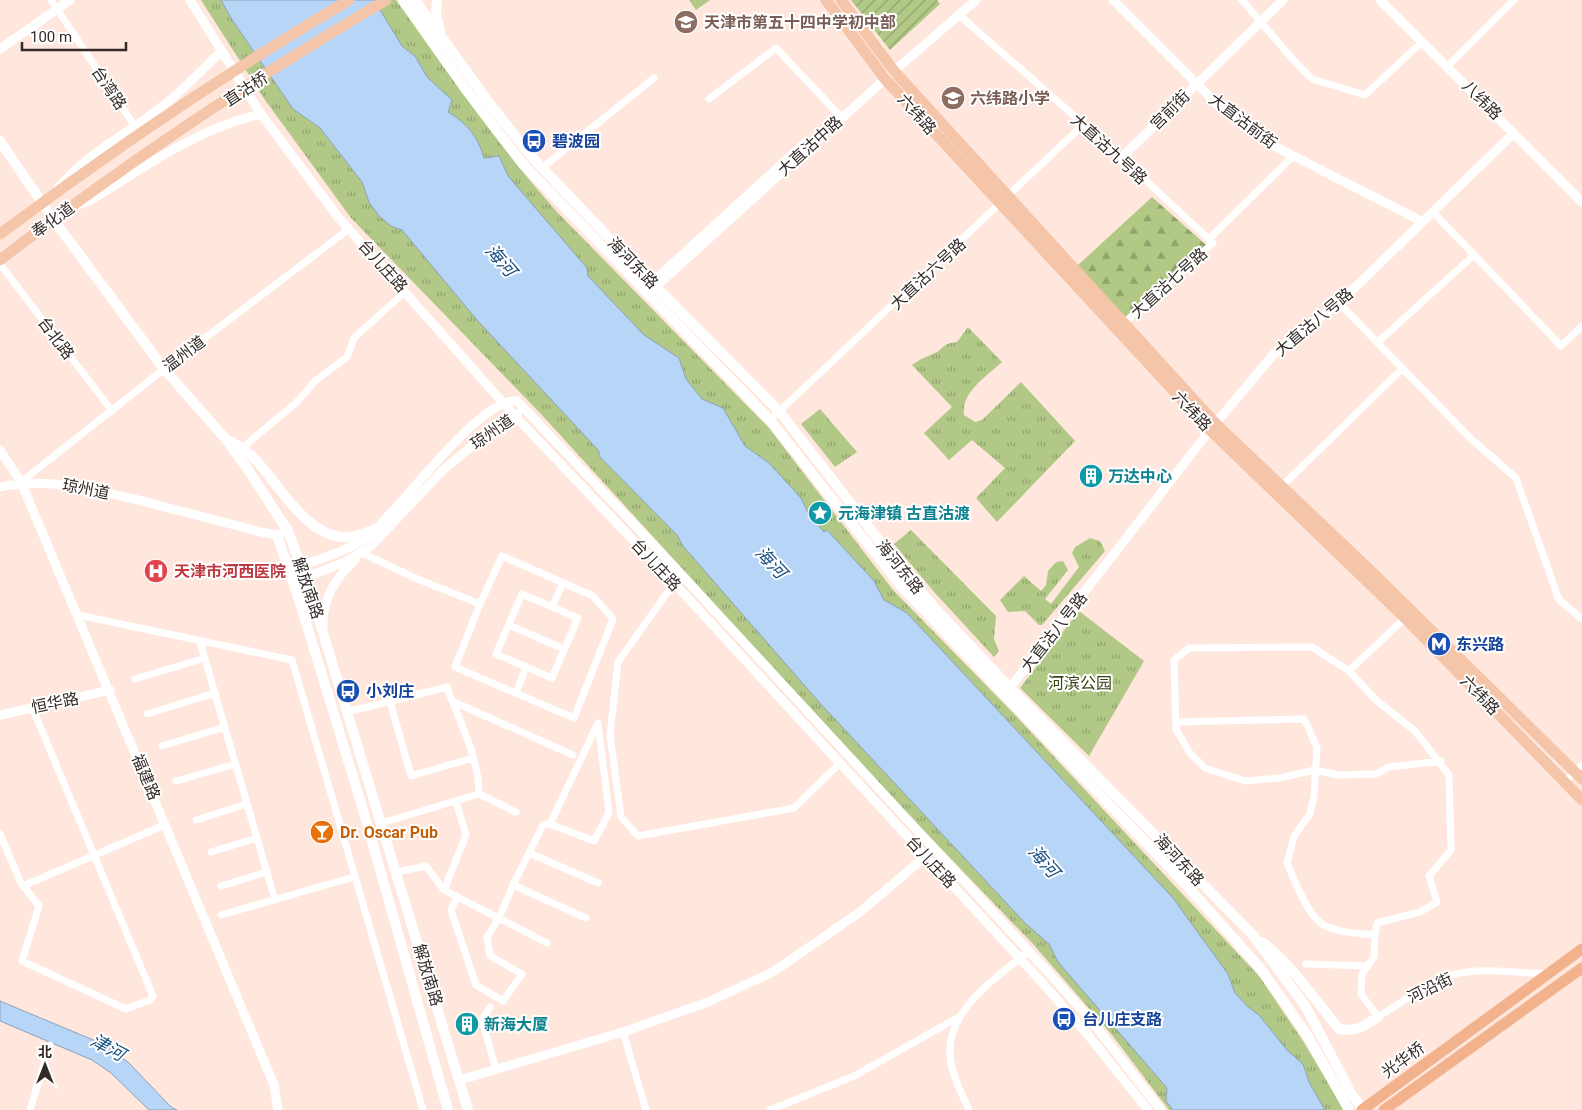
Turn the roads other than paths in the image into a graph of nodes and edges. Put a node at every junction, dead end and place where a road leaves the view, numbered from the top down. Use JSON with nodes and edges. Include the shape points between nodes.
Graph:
{"nodes":[{"id":1,"x":51,"y":0,"type":"edge"},
{"id":2,"x":70,"y":0,"type":"edge"},
{"id":3,"x":190,"y":0,"type":"edge"},
{"id":4,"x":349,"y":0,"type":"edge"},
{"id":5,"x":386,"y":0,"type":"edge"},
{"id":6,"x":404,"y":0,"type":"edge"},
{"id":7,"x":415,"y":0,"type":"edge"},
{"id":8,"x":437,"y":0,"type":"edge"},
{"id":9,"x":826,"y":0,"type":"edge"},
{"id":10,"x":841,"y":0,"type":"edge"},
{"id":11,"x":968,"y":0,"type":"edge"},
{"id":12,"x":976,"y":0,"type":"edge"},
{"id":13,"x":1113,"y":0,"type":"edge"},
{"id":14,"x":1242,"y":0,"type":"edge"},
{"id":15,"x":1283,"y":0,"type":"edge"},
{"id":16,"x":1380,"y":0,"type":"edge"},
{"id":17,"x":1514,"y":0,"type":"edge"},
{"id":18,"x":57,"y":9,"type":"junction"},
{"id":19,"x":959,"y":14,"type":"junction"},
{"id":20,"x":1262,"y":21,"type":"junction"},
{"id":21,"x":444,"y":41,"type":"junction"},
{"id":22,"x":1422,"y":42,"type":"junction"},
{"id":23,"x":0,"y":49,"type":"edge"},
{"id":24,"x":222,"y":51,"type":"junction"},
{"id":25,"x":1448,"y":66,"type":"junction"},
{"id":26,"x":888,"y":73,"type":"junction"},
{"id":27,"x":654,"y":78,"type":"dead end"},
{"id":28,"x":1196,"y":84,"type":"junction"},
{"id":29,"x":709,"y":99,"type":"dead end"},
{"id":30,"x":261,"y":114,"type":"junction"},
{"id":31,"x":840,"y":116,"type":"junction"},
{"id":32,"x":134,"y":125,"type":"junction"},
{"id":33,"x":1083,"y":125,"type":"junction"},
{"id":34,"x":1514,"y":133,"type":"junction"},
{"id":35,"x":0,"y":142,"type":"edge"},
{"id":36,"x":1293,"y":156,"type":"junction"},
{"id":37,"x":1121,"y":158,"type":"junction"},
{"id":38,"x":96,"y":165,"type":"joint"},
{"id":39,"x":542,"y":168,"type":"junction"},
{"id":40,"x":108,"y":181,"type":"joint"},
{"id":41,"x":53,"y":194,"type":"junction"},
{"id":42,"x":1005,"y":201,"type":"junction"},
{"id":43,"x":1582,"y":202,"type":"edge"},
{"id":44,"x":42,"y":203,"type":"junction"},
{"id":45,"x":66,"y":209,"type":"junction"},
{"id":46,"x":1433,"y":212,"type":"junction"},
{"id":47,"x":53,"y":219,"type":"junction"},
{"id":48,"x":1423,"y":222,"type":"junction"},
{"id":49,"x":349,"y":229,"type":"junction"},
{"id":50,"x":2,"y":232,"type":"edge"},
{"id":51,"x":1211,"y":241,"type":"junction"},
{"id":52,"x":18,"y":246,"type":"junction"},
{"id":53,"x":1474,"y":255,"type":"junction"},
{"id":54,"x":0,"y":260,"type":"edge"},
{"id":55,"x":0,"y":264,"type":"edge"},
{"id":56,"x":654,"y":285,"type":"junction"},
{"id":57,"x":405,"y":292,"type":"junction"},
{"id":58,"x":645,"y":293,"type":"junction"},
{"id":59,"x":1340,"y":303,"type":"junction"},
{"id":60,"x":1124,"y":324,"type":"junction"},
{"id":61,"x":1582,"y":326,"type":"edge"},
{"id":62,"x":1378,"y":342,"type":"junction"},
{"id":63,"x":1403,"y":368,"type":"junction"},
{"id":64,"x":164,"y":369,"type":"junction"},
{"id":65,"x":503,"y":402,"type":"junction"},
{"id":66,"x":526,"y":410,"type":"junction"},
{"id":67,"x":112,"y":411,"type":"junction"},
{"id":68,"x":780,"y":412,"type":"junction"},
{"id":69,"x":514,"y":415,"type":"junction"},
{"id":70,"x":770,"y":420,"type":"junction"},
{"id":71,"x":1213,"y":428,"type":"junction"},
{"id":72,"x":224,"y":437,"type":"junction"},
{"id":73,"x":242,"y":448,"type":"junction"},
{"id":74,"x":0,"y":450,"type":"edge"},
{"id":75,"x":21,"y":482,"type":"junction"},
{"id":76,"x":1282,"y":486,"type":"junction"},
{"id":77,"x":0,"y":487,"type":"edge"},
{"id":78,"x":376,"y":529,"type":"junction"},
{"id":79,"x":288,"y":531,"type":"junction"},
{"id":80,"x":277,"y":535,"type":"junction"},
{"id":81,"x":362,"y":552,"type":"junction"},
{"id":82,"x":302,"y":566,"type":"junction"},
{"id":83,"x":290,"y":570,"type":"junction"},
{"id":84,"x":306,"y":578,"type":"junction"},
{"id":85,"x":294,"y":582,"type":"junction"},
{"id":86,"x":564,"y":583,"type":"junction"},
{"id":87,"x":674,"y":583,"type":"junction"},
{"id":88,"x":480,"y":604,"type":"junction"},
{"id":89,"x":552,"y":607,"type":"junction"},
{"id":90,"x":78,"y":615,"type":"junction"},
{"id":91,"x":1405,"y":618,"type":"junction"},
{"id":92,"x":1582,"y":619,"type":"edge"},
{"id":93,"x":509,"y":625,"type":"junction"},
{"id":94,"x":323,"y":632,"type":"junction"},
{"id":95,"x":200,"y":642,"type":"junction"},
{"id":96,"x":564,"y":649,"type":"junction"},
{"id":97,"x":205,"y":658,"type":"junction"},
{"id":98,"x":526,"y":667,"type":"junction"},
{"id":99,"x":1349,"y":671,"type":"junction"},
{"id":100,"x":135,"y":679,"type":"dead end"},
{"id":101,"x":110,"y":690,"type":"junction"},
{"id":102,"x":1007,"y":692,"type":"junction"},
{"id":103,"x":516,"y":693,"type":"junction"},
{"id":104,"x":215,"y":694,"type":"junction"},
{"id":105,"x":390,"y":701,"type":"junction"},
{"id":106,"x":452,"y":701,"type":"junction"},
{"id":107,"x":32,"y":708,"type":"junction"},
{"id":108,"x":347,"y":712,"type":"junction"},
{"id":109,"x":0,"y":714,"type":"edge"},
{"id":110,"x":147,"y":714,"type":"dead end"},
{"id":111,"x":1176,"y":722,"type":"junction"},
{"id":112,"x":225,"y":727,"type":"junction"},
{"id":113,"x":162,"y":746,"type":"dead end"},
{"id":114,"x":573,"y":755,"type":"dead end"},
{"id":115,"x":473,"y":758,"type":"junction"},
{"id":116,"x":1441,"y":761,"type":"junction"},
{"id":117,"x":236,"y":764,"type":"junction"},
{"id":118,"x":839,"y":764,"type":"junction"},
{"id":119,"x":1315,"y":770,"type":"junction"},
{"id":120,"x":1580,"y":772,"type":"edge"},
{"id":121,"x":176,"y":781,"type":"dead end"},
{"id":122,"x":1565,"y":782,"type":"junction"},
{"id":123,"x":479,"y":794,"type":"junction"},
{"id":124,"x":1582,"y":800,"type":"edge"},
{"id":125,"x":456,"y":801,"type":"junction"},
{"id":126,"x":247,"y":804,"type":"junction"},
{"id":127,"x":516,"y":812,"type":"dead end"},
{"id":128,"x":196,"y":820,"type":"dead end"},
{"id":129,"x":381,"y":823,"type":"junction"},
{"id":130,"x":550,"y":824,"type":"junction"},
{"id":131,"x":160,"y":827,"type":"dead end"},
{"id":132,"x":0,"y":834,"type":"edge"},
{"id":133,"x":257,"y":838,"type":"junction"},
{"id":134,"x":211,"y":852,"type":"dead end"},
{"id":135,"x":529,"y":853,"type":"junction"},
{"id":136,"x":94,"y":855,"type":"junction"},
{"id":137,"x":926,"y":856,"type":"junction"},
{"id":138,"x":267,"y":872,"type":"junction"},
{"id":139,"x":397,"y":872,"type":"junction"},
{"id":140,"x":354,"y":877,"type":"junction"},
{"id":141,"x":598,"y":883,"type":"dead end"},
{"id":142,"x":512,"y":885,"type":"junction"},
{"id":143,"x":23,"y":886,"type":"junction"},
{"id":144,"x":221,"y":886,"type":"dead end"},
{"id":145,"x":444,"y":890,"type":"junction"},
{"id":146,"x":457,"y":896,"type":"junction"},
{"id":147,"x":275,"y":900,"type":"junction"},
{"id":148,"x":221,"y":915,"type":"dead end"},
{"id":149,"x":499,"y":918,"type":"junction"},
{"id":150,"x":586,"y":918,"type":"dead end"},
{"id":151,"x":1252,"y":934,"type":"junction"},
{"id":152,"x":1375,"y":935,"type":"junction"},
{"id":153,"x":547,"y":943,"type":"dead end"},
{"id":154,"x":1582,"y":949,"type":"edge"},
{"id":155,"x":1029,"y":951,"type":"junction"},
{"id":156,"x":1020,"y":958,"type":"junction"},
{"id":157,"x":1306,"y":964,"type":"dead end"},
{"id":158,"x":1368,"y":966,"type":"junction"},
{"id":159,"x":1582,"y":968,"type":"edge"},
{"id":160,"x":1548,"y":974,"type":"junction"},
{"id":161,"x":490,"y":1007,"type":"dead end"},
{"id":162,"x":959,"y":1017,"type":"junction"},
{"id":163,"x":1378,"y":1017,"type":"junction"},
{"id":164,"x":623,"y":1032,"type":"junction"},
{"id":165,"x":50,"y":1045,"type":"dead end"},
{"id":166,"x":496,"y":1070,"type":"junction"},
{"id":167,"x":460,"y":1080,"type":"junction"},
{"id":168,"x":30,"y":1110,"type":"edge"},
{"id":169,"x":278,"y":1110,"type":"edge"},
{"id":170,"x":423,"y":1110,"type":"edge"},
{"id":171,"x":448,"y":1110,"type":"edge"},
{"id":172,"x":468,"y":1110,"type":"edge"},
{"id":173,"x":646,"y":1110,"type":"edge"},
{"id":174,"x":770,"y":1110,"type":"edge"},
{"id":175,"x":969,"y":1110,"type":"edge"},
{"id":176,"x":1148,"y":1110,"type":"edge"},
{"id":177,"x":1161,"y":1110,"type":"edge"},
{"id":178,"x":1349,"y":1110,"type":"edge"},
{"id":179,"x":1363,"y":1110,"type":"edge"},
{"id":180,"x":1384,"y":1110,"type":"edge"}],
"edges":[{"from":1,"to":18,"type":"street","name":"台湾路"},
{"from":2,"to":18,"type":"street"},
{"from":3,"to":24,"type":"street","name":"台儿庄路"},
{"from":4,"to":38,"type":"main road","name":"直沽桥","via":[[241,67]]},
{"from":5,"to":40,"type":"main road","name":"直沽桥","via":[[251,84]]},
{"from":6,"to":58,"type":"main road","name":"海河东路","via":[[522,163]]},
{"from":7,"to":21,"type":"main road","name":"海河东路"},
{"from":8,"to":21,"type":"main road","via":[[437,23]]},
{"from":9,"to":26,"type":"main road","name":"六纬路"},
{"from":10,"to":26,"type":"main road","name":"六纬路"},
{"from":11,"to":26,"type":"street","name":"大直沽中路"},
{"from":12,"to":19,"type":"street","name":"大直沽中路"},
{"from":13,"to":28,"type":"street","name":"大直沽前街"},
{"from":14,"to":20,"type":"street"},
{"from":15,"to":20,"type":"street","name":"宫前街"},
{"from":16,"to":22,"type":"street","name":"八纬路"},
{"from":17,"to":25,"type":"street"},
{"from":18,"to":23,"type":"street"},
{"from":18,"to":32,"type":"street","name":"台湾路"},
{"from":19,"to":26,"type":"street","name":"大直沽中路"},
{"from":19,"to":33,"type":"street","name":"大直沽九号路"},
{"from":20,"to":22,"type":"street","via":[[1312,79],[1365,95]]},
{"from":20,"to":28,"type":"street","name":"宫前街"},
{"from":21,"to":39,"type":"main road","name":"海河东路"},
{"from":22,"to":25,"type":"street","name":"八纬路"},
{"from":24,"to":30,"type":"street","name":"台儿庄路"},
{"from":24,"to":32,"type":"street","via":[[169,102]]},
{"from":25,"to":34,"type":"street","name":"八纬路"},
{"from":26,"to":31,"type":"street","name":"大直沽中路"},
{"from":26,"to":42,"type":"main road","name":"六纬路"},
{"from":27,"to":39,"type":"street"},
{"from":28,"to":36,"type":"street","name":"大直沽前街","via":[[1222,109],[1268,143]]},
{"from":28,"to":37,"type":"street","name":"宫前街"},
{"from":29,"to":31,"type":"street","via":[[776,48]]},
{"from":30,"to":45,"type":"street","via":[[231,121],[176,145],[90,201]]},
{"from":30,"to":49,"type":"street","name":"台儿庄路"},
{"from":31,"to":56,"type":"street","name":"大直沽中路"},
{"from":32,"to":41,"type":"street","via":[[70,174]]},
{"from":33,"to":37,"type":"street","name":"大直沽九号路"},
{"from":33,"to":42,"type":"street","name":"大直沽六号路"},
{"from":34,"to":43,"type":"street","name":"八纬路"},
{"from":34,"to":46,"type":"street","name":"大直沽八号路"},
{"from":35,"to":44,"type":"main road","name":"解放南路"},
{"from":36,"to":48,"type":"street","name":"大直沽前街"},
{"from":36,"to":51,"type":"street","name":"大直沽七号路"},
{"from":37,"to":51,"type":"street","name":"大直沽九号路"},
{"from":38,"to":41,"type":"main road","name":"奉化道"},
{"from":39,"to":56,"type":"main road","name":"海河东路"},
{"from":40,"to":45,"type":"main road","name":"奉化道"},
{"from":41,"to":44,"type":"main road","name":"奉化道"},
{"from":42,"to":60,"type":"main road","name":"六纬路"},
{"from":42,"to":68,"type":"street","name":"大直沽六号路"},
{"from":42,"to":71,"type":"main road","name":"六纬路"},
{"from":44,"to":47,"type":"main road","name":"解放南路"},
{"from":44,"to":50,"type":"main road","name":"奉化道"},
{"from":45,"to":47,"type":"main road","name":"奉化道"},
{"from":46,"to":48,"type":"street","name":"大直沽八号路"},
{"from":46,"to":53,"type":"street"},
{"from":47,"to":52,"type":"main road","name":"奉化道"},
{"from":47,"to":64,"type":"main road","name":"解放南路"},
{"from":48,"to":59,"type":"street","name":"大直沽八号路"},
{"from":49,"to":57,"type":"street","name":"台儿庄路"},
{"from":49,"to":64,"type":"street","name":"温州道"},
{"from":50,"to":52,"type":"main road","via":[[13,228],[18,230],[21,238]]},
{"from":51,"to":60,"type":"street","name":"大直沽七号路"},
{"from":52,"to":54,"type":"main road","name":"奉化道"},
{"from":53,"to":61,"type":"street","via":[[1561,346]]},
{"from":53,"to":62,"type":"street"},
{"from":55,"to":67,"type":"street","name":"台北路"},
{"from":56,"to":58,"type":"street","name":"大直沽中路"},
{"from":56,"to":68,"type":"main road","name":"海河东路"},
{"from":57,"to":65,"type":"street","name":"台儿庄路"},
{"from":57,"to":73,"type":"street","via":[[354,338],[347,357],[315,381],[297,402]]},
{"from":58,"to":70,"type":"main road","name":"海河东路"},
{"from":59,"to":62,"type":"street"},
{"from":59,"to":71,"type":"street","name":"大直沽八号路","via":[[1286,343]]},
{"from":60,"to":71,"type":"main road","name":"六纬路"},
{"from":62,"to":63,"type":"street"},
{"from":63,"to":76,"type":"street"},
{"from":63,"to":92,"type":"street","via":[[1470,438],[1516,478],[1559,600]]},
{"from":64,"to":67,"type":"street","name":"温州道"},
{"from":64,"to":72,"type":"main road","name":"解放南路"},
{"from":65,"to":66,"type":"street","name":"琼州道","via":[[517,401]]},
{"from":65,"to":69,"type":"street","name":"台儿庄路"},
{"from":65,"to":78,"type":"street","name":"琼州道","via":[[455,442]]},
{"from":66,"to":69,"type":"street","name":"琼州道"},
{"from":66,"to":155,"type":"street","name":"台儿庄路"},
{"from":67,"to":75,"type":"street","name":"温州道"},
{"from":68,"to":70,"type":"street","name":"大直沽六号路"},
{"from":68,"to":102,"type":"main road","name":"海河东路","via":[[912,582]]},
{"from":69,"to":81,"type":"street","name":"琼州道","via":[[443,470],[382,536]]},
{"from":69,"to":87,"type":"street","name":"台儿庄路"},
{"from":70,"to":102,"type":"main road","name":"海河东路","via":[[901,586]]},
{"from":71,"to":76,"type":"main road","name":"六纬路"},
{"from":71,"to":91,"type":"main road","name":"六纬路"},
{"from":71,"to":102,"type":"street","name":"大直沽八号路"},
{"from":72,"to":73,"type":"main road"},
{"from":72,"to":79,"type":"main road","name":"解放南路"},
{"from":73,"to":78,"type":"main road","via":[[320,530],[343,537]]},
{"from":74,"to":75,"type":"street","name":"福建路"},
{"from":75,"to":77,"type":"street","name":"琼州道"},
{"from":75,"to":80,"type":"street","name":"琼州道","via":[[63,484],[113,494]]},
{"from":75,"to":90,"type":"street","name":"福建路"},
{"from":76,"to":120,"type":"main road","name":"六纬路"},
{"from":78,"to":82,"type":"street","name":"琼州道","via":[[361,541]]},
{"from":79,"to":80,"type":"street"},
{"from":79,"to":82,"type":"main road","name":"解放南路"},
{"from":80,"to":83,"type":"main road","name":"解放南路"},
{"from":81,"to":84,"type":"street","name":"琼州道"},
{"from":81,"to":88,"type":"street"},
{"from":81,"to":94,"type":"street","via":[[332,587],[323,614]]},
{"from":82,"to":83,"type":"street","name":"琼州道"},
{"from":82,"to":84,"type":"main road","name":"解放南路"},
{"from":83,"to":85,"type":"main road","name":"解放南路"},
{"from":84,"to":85,"type":"street","name":"琼州道"},
{"from":84,"to":94,"type":"main road","name":"解放南路"},
{"from":85,"to":171,"type":"main road","name":"解放南路","via":[[362,806]]},
{"from":86,"to":88,"type":"street","via":[[502,556]]},
{"from":86,"to":89,"type":"street"},
{"from":86,"to":103,"type":"street","via":[[593,596],[614,619],[574,718]]},
{"from":87,"to":118,"type":"street","name":"台儿庄路"},
{"from":87,"to":118,"type":"street","via":[[618,662],[610,735],[621,818],[638,836],[794,808]]},
{"from":88,"to":103,"type":"street","via":[[455,667]]},
{"from":89,"to":93,"type":"street","via":[[522,594]]},
{"from":89,"to":96,"type":"street","via":[[578,618]]},
{"from":90,"to":95,"type":"street"},
{"from":90,"to":101,"type":"street","name":"福建路"},
{"from":91,"to":99,"type":"street"},
{"from":91,"to":122,"type":"main road","name":"六纬路"},
{"from":93,"to":96,"type":"street"},
{"from":93,"to":98,"type":"street","via":[[496,654]]},
{"from":94,"to":108,"type":"main road","name":"解放南路"},
{"from":95,"to":97,"type":"street"},
{"from":95,"to":140,"type":"street","via":[[292,660]]},
{"from":96,"to":98,"type":"street","via":[[552,678]]},
{"from":97,"to":100,"type":"street"},
{"from":97,"to":104,"type":"street"},
{"from":98,"to":103,"type":"street"},
{"from":99,"to":111,"type":"street","via":[[1312,647],[1188,648],[1174,660]]},
{"from":99,"to":116,"type":"street","via":[[1377,701],[1415,731]]},
{"from":101,"to":107,"type":"street","name":"恒华路"},
{"from":101,"to":169,"type":"street","name":"福建路","via":[[274,1085]]},
{"from":102,"to":151,"type":"main road","name":"海河东路"},
{"from":102,"to":178,"type":"main road","name":"海河东路","via":[[1260,969],[1307,1036]]},
{"from":104,"to":110,"type":"street"},
{"from":104,"to":112,"type":"street"},
{"from":105,"to":106,"type":"street","via":[[447,687]]},
{"from":105,"to":108,"type":"street"},
{"from":105,"to":115,"type":"street","via":[[411,776]]},
{"from":106,"to":114,"type":"street"},
{"from":106,"to":115,"type":"street"},
{"from":107,"to":109,"type":"street","name":"恒华路"},
{"from":107,"to":136,"type":"street"},
{"from":108,"to":129,"type":"main road","name":"解放南路"},
{"from":111,"to":119,"type":"street","via":[[1176,729],[1189,752],[1205,768],[1245,781]]},
{"from":111,"to":119,"type":"street","via":[[1304,719],[1317,747]]},
{"from":112,"to":113,"type":"street"},
{"from":112,"to":117,"type":"street"},
{"from":115,"to":123,"type":"street","via":[[479,777]]},
{"from":116,"to":119,"type":"street","via":[[1389,767],[1376,774],[1338,775]]},
{"from":116,"to":152,"type":"street","via":[[1450,774],[1451,850],[1429,876],[1437,902],[1420,912],[1377,924]]},
{"from":117,"to":121,"type":"street"},
{"from":117,"to":126,"type":"street"},
{"from":118,"to":137,"type":"street","name":"台儿庄路"},
{"from":119,"to":152,"type":"street","via":[[1310,814],[1294,836],[1287,863],[1312,913],[1322,924],[1350,933]]},
{"from":120,"to":122,"type":"street"},
{"from":122,"to":124,"type":"main road","name":"六纬路"},
{"from":123,"to":125,"type":"street"},
{"from":123,"to":127,"type":"street"},
{"from":125,"to":129,"type":"street"},
{"from":125,"to":145,"type":"street","via":[[466,835]]},
{"from":126,"to":128,"type":"street"},
{"from":126,"to":133,"type":"street"},
{"from":129,"to":139,"type":"main road","name":"解放南路"},
{"from":130,"to":130,"type":"street","via":[[594,731],[598,723],[609,813],[594,841]]},
{"from":130,"to":135,"type":"street","via":[[543,825]]},
{"from":131,"to":136,"type":"street"},
{"from":132,"to":143,"type":"street"},
{"from":133,"to":134,"type":"street"},
{"from":133,"to":138,"type":"street"},
{"from":135,"to":141,"type":"street"},
{"from":135,"to":142,"type":"street"},
{"from":136,"to":143,"type":"street"},
{"from":136,"to":143,"type":"street","via":[[153,996],[150,1000],[126,1008],[22,961],[39,906]]},
{"from":137,"to":156,"type":"street","name":"台儿庄路"},
{"from":137,"to":164,"type":"street","via":[[860,912],[773,972],[708,1002]]},
{"from":138,"to":144,"type":"street"},
{"from":138,"to":147,"type":"street"},
{"from":139,"to":145,"type":"street","via":[[426,866]]},
{"from":139,"to":167,"type":"main road","name":"解放南路"},
{"from":140,"to":147,"type":"street"},
{"from":140,"to":170,"type":"street"},
{"from":142,"to":149,"type":"street"},
{"from":142,"to":150,"type":"street"},
{"from":145,"to":146,"type":"street"},
{"from":146,"to":149,"type":"street"},
{"from":146,"to":149,"type":"street","via":[[451,910],[476,984],[503,1001],[522,974],[490,956],[486,937]]},
{"from":147,"to":148,"type":"street"},
{"from":149,"to":153,"type":"street"},
{"from":151,"to":163,"type":"main road","via":[[1275,952],[1339,1029],[1360,1028]]},
{"from":151,"to":179,"type":"main road","name":"海河东路","via":[[1306,1007]]},
{"from":152,"to":158,"type":"street","via":[[1374,957]]},
{"from":154,"to":160,"type":"highway"},
{"from":155,"to":156,"type":"street"},
{"from":155,"to":177,"type":"street","name":"台儿庄路","via":[[1089,1018]]},
{"from":156,"to":162,"type":"street","via":[[972,1000]]},
{"from":156,"to":176,"type":"street","name":"台儿庄路","via":[[1084,1030]]},
{"from":157,"to":158,"type":"street"},
{"from":158,"to":163,"type":"street","via":[[1362,974],[1361,994]]},
{"from":159,"to":180,"type":"highway","name":"光华桥"},
{"from":160,"to":163,"type":"street","name":"河沿街","via":[[1510,972],[1460,974],[1444,978]]},
{"from":160,"to":179,"type":"highway","name":"光华桥"},
{"from":161,"to":166,"type":"street","via":[[482,1020]]},
{"from":162,"to":174,"type":"street","via":[[854,1076]]},
{"from":162,"to":175,"type":"street","via":[[950,1055]]},
{"from":164,"to":166,"type":"street"},
{"from":164,"to":173,"type":"street"},
{"from":165,"to":168,"type":"street"},
{"from":166,"to":167,"type":"street"},
{"from":167,"to":172,"type":"main road","name":"解放南路"}]}
